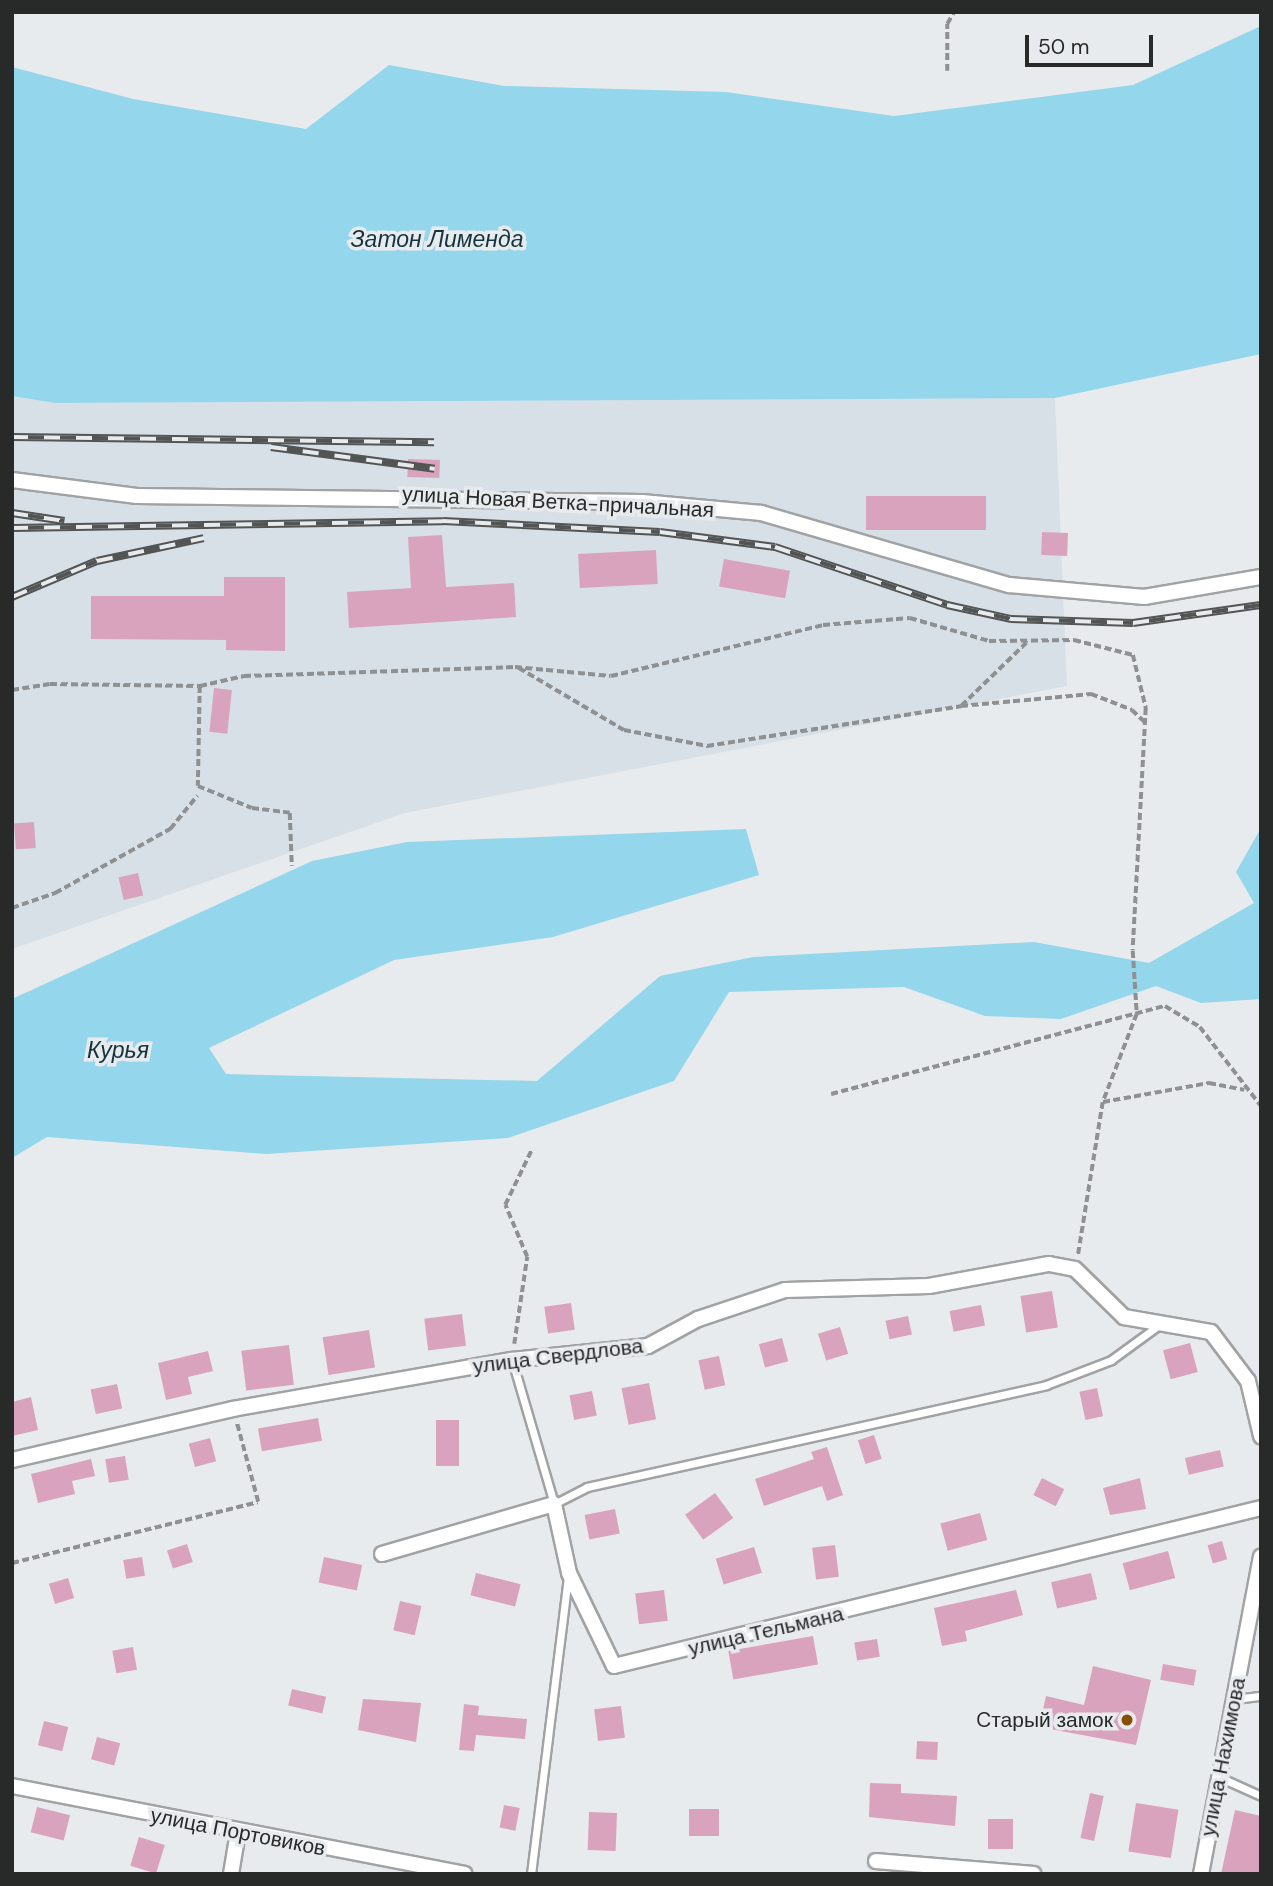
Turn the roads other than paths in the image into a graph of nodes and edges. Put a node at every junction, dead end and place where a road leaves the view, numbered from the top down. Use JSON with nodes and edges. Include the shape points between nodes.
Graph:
{"nodes":[{"id":1,"x":12,"y":480,"type":"edge"},
{"id":2,"x":1261,"y":577,"type":"edge"},
{"id":3,"x":1159,"y":1325,"type":"junction"},
{"id":4,"x":512,"y":1360,"type":"junction"},
{"id":5,"x":1261,"y":1436,"type":"edge"},
{"id":6,"x":12,"y":1460,"type":"edge"},
{"id":7,"x":554,"y":1504,"type":"junction"},
{"id":8,"x":1261,"y":1507,"type":"edge"},
{"id":9,"x":382,"y":1554,"type":"dead end"},
{"id":10,"x":1261,"y":1557,"type":"edge"},
{"id":11,"x":569,"y":1573,"type":"junction"},
{"id":12,"x":1261,"y":1696,"type":"edge"},
{"id":13,"x":1234,"y":1699,"type":"junction"},
{"id":14,"x":1219,"y":1777,"type":"junction"},
{"id":15,"x":12,"y":1786,"type":"edge"},
{"id":16,"x":1261,"y":1796,"type":"edge"},
{"id":17,"x":238,"y":1832,"type":"junction"},
{"id":18,"x":876,"y":1861,"type":"dead end"},
{"id":19,"x":231,"y":1874,"type":"edge"},
{"id":20,"x":465,"y":1874,"type":"edge"},
{"id":21,"x":531,"y":1874,"type":"edge"},
{"id":22,"x":1033,"y":1874,"type":"edge"},
{"id":23,"x":1201,"y":1874,"type":"edge"}],
"edges":[{"from":1,"to":2,"type":"street","name":"улица Новая Ветка-причальная","via":[[137,496],[600,500],[761,513],[1009,586],[1144,597]]},
{"from":3,"to":4,"type":"street","name":"улица Свердлова","via":[[1124,1317],[1076,1269],[1049,1264],[929,1286],[785,1290],[698,1319],[648,1346]]},
{"from":3,"to":5,"type":"street","via":[[1211,1332],[1228,1349],[1248,1381]]},
{"from":3,"to":7,"type":"lane","via":[[1111,1360],[1046,1385],[587,1487]]},
{"from":4,"to":6,"type":"street","name":"улица Свердлова","via":[[233,1409]]},
{"from":4,"to":7,"type":"lane"},
{"from":7,"to":9,"type":"street"},
{"from":7,"to":11,"type":"street","name":"улица Тельмана"},
{"from":8,"to":11,"type":"street","name":"улица Тельмана","via":[[614,1666]]},
{"from":10,"to":13,"type":"street","name":"улица Нахимова"},
{"from":11,"to":21,"type":"lane"},
{"from":12,"to":13,"type":"lane"},
{"from":13,"to":14,"type":"street","name":"улица Нахимова"},
{"from":14,"to":16,"type":"lane"},
{"from":14,"to":23,"type":"street","name":"улица Нахимова"},
{"from":15,"to":17,"type":"street","name":"улица Портовиков"},
{"from":17,"to":19,"type":"street"},
{"from":17,"to":20,"type":"street","name":"улица Портовиков"},
{"from":18,"to":22,"type":"street"}]}
